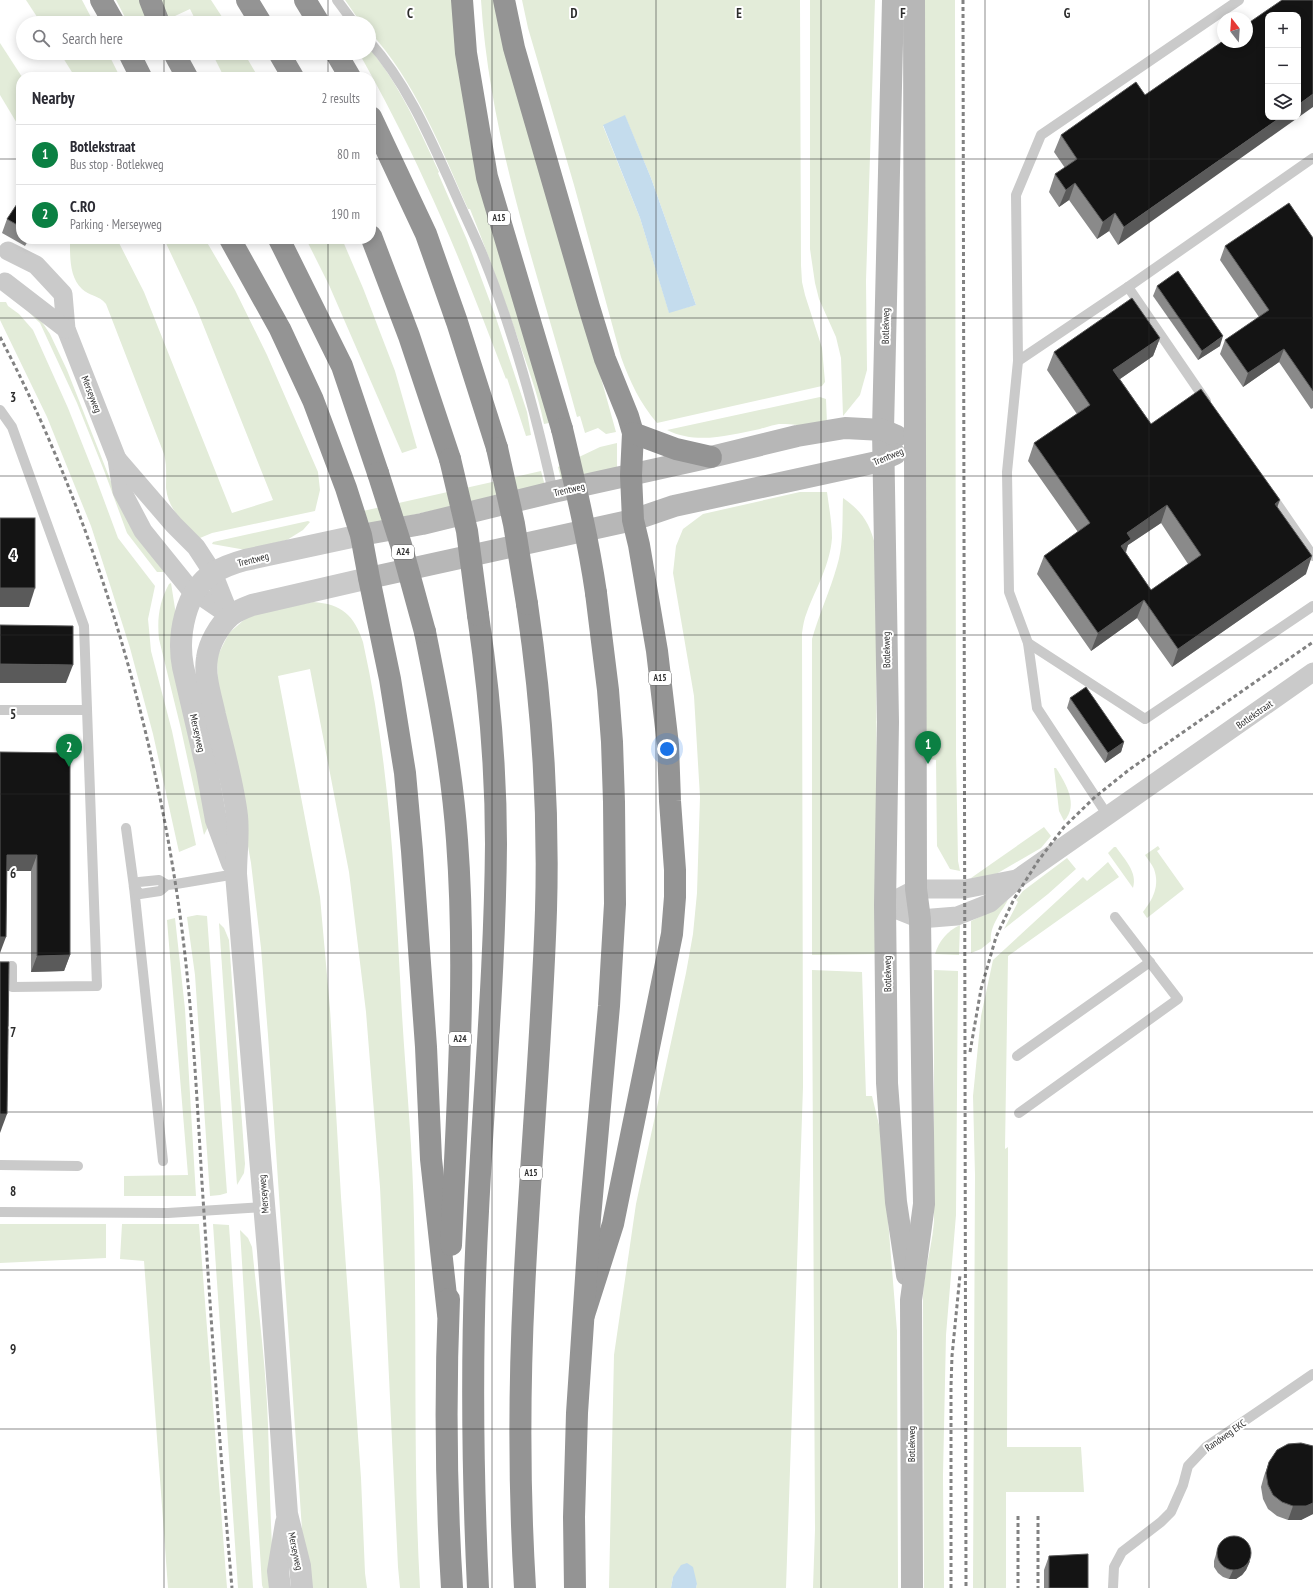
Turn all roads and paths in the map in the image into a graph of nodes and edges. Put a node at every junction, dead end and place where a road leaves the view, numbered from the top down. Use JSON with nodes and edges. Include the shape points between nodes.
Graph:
{"nodes":[{"id":1,"x":101,"y":0,"type":"edge"},
{"id":2,"x":150,"y":0,"type":"edge"},
{"id":3,"x":247,"y":0,"type":"edge"},
{"id":4,"x":305,"y":0,"type":"edge"},
{"id":5,"x":337,"y":0,"type":"edge"},
{"id":6,"x":462,"y":0,"type":"edge"},
{"id":7,"x":504,"y":0,"type":"edge"},
{"id":8,"x":893,"y":0,"type":"edge"},
{"id":9,"x":914,"y":0,"type":"edge"},
{"id":10,"x":1239,"y":0,"type":"edge"},
{"id":11,"x":110,"y":16,"type":"edge"},
{"id":12,"x":156,"y":16,"type":"edge"},
{"id":13,"x":257,"y":16,"type":"edge"},
{"id":14,"x":315,"y":16,"type":"edge"},
{"id":15,"x":349,"y":16,"type":"edge"},
{"id":16,"x":376,"y":48,"type":"edge"},
{"id":17,"x":132,"y":60,"type":"edge"},
{"id":18,"x":178,"y":60,"type":"edge"},
{"id":19,"x":284,"y":60,"type":"edge"},
{"id":20,"x":340,"y":60,"type":"edge"},
{"id":21,"x":138,"y":72,"type":"edge"},
{"id":22,"x":184,"y":72,"type":"edge"},
{"id":23,"x":290,"y":72,"type":"edge"},
{"id":24,"x":347,"y":72,"type":"edge"},
{"id":25,"x":376,"y":128,"type":"edge"},
{"id":26,"x":1313,"y":158,"type":"edge"},
{"id":27,"x":233,"y":244,"type":"edge"},
{"id":28,"x":281,"y":244,"type":"edge"},
{"id":29,"x":374,"y":244,"type":"edge"},
{"id":30,"x":4,"y":249,"type":"edge"},
{"id":31,"x":2,"y":281,"type":"edge"},
{"id":32,"x":1128,"y":287,"type":"junction"},
{"id":33,"x":66,"y":329,"type":"junction"},
{"id":34,"x":1018,"y":362,"type":"junction"},
{"id":35,"x":0,"y":410,"type":"edge"},
{"id":36,"x":1214,"y":412,"type":"edge"},
{"id":37,"x":883,"y":430,"type":"junction"},
{"id":38,"x":633,"y":433,"type":"junction"},
{"id":39,"x":914,"y":445,"type":"junction"},
{"id":40,"x":711,"y":457,"type":"junction"},
{"id":41,"x":117,"y":459,"type":"junction"},
{"id":42,"x":883,"y":460,"type":"junction"},
{"id":43,"x":631,"y":475,"type":"junction"},
{"id":44,"x":1263,"y":484,"type":"edge"},
{"id":45,"x":553,"y":492,"type":"junction"},
{"id":46,"x":633,"y":520,"type":"junction"},
{"id":47,"x":362,"y":534,"type":"junction"},
{"id":48,"x":1313,"y":556,"type":"edge"},
{"id":49,"x":213,"y":573,"type":"junction"},
{"id":50,"x":369,"y":578,"type":"junction"},
{"id":51,"x":196,"y":592,"type":"junction"},
{"id":52,"x":1313,"y":606,"type":"edge"},
{"id":53,"x":230,"y":616,"type":"junction"},
{"id":54,"x":1028,"y":643,"type":"junction"},
{"id":55,"x":1313,"y":672,"type":"edge"},
{"id":56,"x":0,"y":710,"type":"edge"},
{"id":57,"x":87,"y":710,"type":"junction"},
{"id":58,"x":1108,"y":816,"type":"junction"},
{"id":59,"x":126,"y":828,"type":"dead end"},
{"id":60,"x":236,"y":874,"type":"junction"},
{"id":61,"x":1017,"y":879,"type":"junction"},
{"id":62,"x":134,"y":887,"type":"junction"},
{"id":63,"x":916,"y":889,"type":"junction"},
{"id":64,"x":885,"y":905,"type":"junction"},
{"id":65,"x":1115,"y":917,"type":"dead end"},
{"id":66,"x":920,"y":919,"type":"junction"},
{"id":67,"x":1150,"y":962,"type":"junction"},
{"id":68,"x":0,"y":966,"type":"edge"},
{"id":69,"x":1017,"y":1056,"type":"dead end"},
{"id":70,"x":1019,"y":1113,"type":"dead end"},
{"id":71,"x":163,"y":1161,"type":"dead end"},
{"id":72,"x":0,"y":1165,"type":"edge"},
{"id":73,"x":78,"y":1166,"type":"dead end"},
{"id":74,"x":264,"y":1207,"type":"junction"},
{"id":75,"x":0,"y":1212,"type":"edge"},
{"id":76,"x":911,"y":1300,"type":"junction"},
{"id":77,"x":448,"y":1314,"type":"junction"},
{"id":78,"x":584,"y":1315,"type":"junction"},
{"id":79,"x":1313,"y":1374,"type":"edge"},
{"id":80,"x":288,"y":1514,"type":"junction"},
{"id":81,"x":280,"y":1588,"type":"edge"},
{"id":82,"x":302,"y":1588,"type":"edge"},
{"id":83,"x":452,"y":1588,"type":"edge"},
{"id":84,"x":478,"y":1588,"type":"edge"},
{"id":85,"x":525,"y":1588,"type":"edge"},
{"id":86,"x":575,"y":1588,"type":"edge"},
{"id":87,"x":912,"y":1588,"type":"edge"},
{"id":88,"x":1113,"y":1588,"type":"edge"}],
"edges":[{"from":1,"to":11,"type":"highway"},
{"from":2,"to":12,"type":"highway"},
{"from":3,"to":13,"type":"highway"},
{"from":4,"to":14,"type":"highway"},
{"from":5,"to":15,"type":"lane"},
{"from":6,"to":78,"type":"highway","number":"A15","bridge":true,"via":[[466,53],[486,177],[562,430],[584,524],[596,593],[608,690],[614,802],[615,904]]},
{"from":7,"to":38,"type":"highway","number":"A15","via":[[514,48],[589,307],[605,359]]},
{"from":8,"to":37,"type":"main road","name":"Botlekweg"},
{"from":9,"to":39,"type":"main road","name":"Botlekweg"},
{"from":10,"to":34,"type":"lane","via":[[1041,135],[1016,195]]},
{"from":16,"to":45,"type":"lane","via":[[404,89],[481,252],[530,396]]},
{"from":17,"to":21,"type":"highway"},
{"from":18,"to":22,"type":"highway"},
{"from":19,"to":23,"type":"highway"},
{"from":20,"to":24,"type":"highway"},
{"from":25,"to":85,"type":"highway","number":"A15","bridge":true,"via":[[426,234],[497,448],[514,524],[537,671],[544,758],[546,895],[520,1396]]},
{"from":26,"to":32,"type":"lane"},
{"from":27,"to":47,"type":"highway","via":[[280,329],[313,400]]},
{"from":28,"to":77,"type":"highway","number":"A24","bridge":true,"via":[[342,366],[378,473],[425,632],[450,763],[459,870],[461,994]]},
{"from":29,"to":84,"type":"highway","bridge":true,"via":[[409,336],[450,459],[467,531],[492,737],[496,843],[493,960],[478,1212],[473,1364]]},
{"from":30,"to":33,"type":"street","name":"Merseyweg","via":[[36,265],[63,294]]},
{"from":31,"to":33,"type":"street"},
{"from":32,"to":34,"type":"lane"},
{"from":32,"to":36,"type":"lane"},
{"from":33,"to":41,"type":"street","name":"Merseyweg"},
{"from":34,"to":54,"type":"lane","via":[[1006,472],[1009,592]]},
{"from":35,"to":57,"type":"lane","via":[[12,427],[80,626]]},
{"from":37,"to":39,"type":"main road","name":"Trentweg"},
{"from":37,"to":40,"type":"main road","name":"Trentweg","via":[[845,428],[797,436]]},
{"from":37,"to":42,"type":"main road","name":"Botlekweg"},
{"from":38,"to":40,"type":"highway","via":[[676,449]]},
{"from":38,"to":43,"type":"highway","number":"A15"},
{"from":39,"to":42,"type":"main road","name":"Trentweg"},
{"from":39,"to":63,"type":"main road","name":"Botlekweg"},
{"from":40,"to":43,"type":"main road","name":"Trentweg"},
{"from":41,"to":49,"type":"street","name":"Merseyweg","via":[[196,547]]},
{"from":41,"to":51,"type":"street","name":"Merseyweg","via":[[122,491],[143,531],[189,588]]},
{"from":42,"to":46,"type":"main road","name":"Trentweg","via":[[674,506]]},
{"from":42,"to":64,"type":"main road","name":"Botlekweg","via":[[888,722]]},
{"from":43,"to":45,"type":"main road","name":"Trentweg"},
{"from":43,"to":46,"type":"highway","number":"A15"},
{"from":44,"to":48,"type":"lane"},
{"from":45,"to":47,"type":"main road","name":"Trentweg","via":[[422,524]]},
{"from":46,"to":50,"type":"main road","name":"Trentweg"},
{"from":46,"to":78,"type":"highway","number":"A15","via":[[657,651],[668,745],[675,897],[665,972],[613,1224]]},
{"from":47,"to":49,"type":"street","name":"Trentweg","via":[[245,560]]},
{"from":47,"to":50,"type":"highway"},
{"from":49,"to":51,"type":"street","name":"Merseyweg"},
{"from":49,"to":53,"type":"street","name":"Merseyweg"},
{"from":50,"to":53,"type":"street","name":"Trentweg","via":[[252,605]]},
{"from":50,"to":77,"type":"highway","via":[[390,679],[405,773],[425,1039],[431,1159]]},
{"from":51,"to":53,"type":"street","name":"Merseyweg"},
{"from":51,"to":60,"type":"street","name":"Merseyweg","via":[[185,614],[180,654],[216,820]]},
{"from":52,"to":54,"type":"lane","via":[[1145,720]]},
{"from":53,"to":60,"type":"street","name":"Merseyweg","via":[[210,645],[206,673],[237,817]]},
{"from":54,"to":58,"type":"lane","via":[[1037,708]]},
{"from":55,"to":58,"type":"street","name":"Botlekstraat"},
{"from":56,"to":57,"type":"lane"},
{"from":57,"to":68,"type":"lane","via":[[97,986],[12,987],[12,966]]},
{"from":58,"to":61,"type":"street","name":"Botlekstraat"},
{"from":59,"to":62,"type":"lane"},
{"from":60,"to":62,"type":"lane","via":[[167,885],[159,880],[139,882]]},
{"from":60,"to":74,"type":"street","name":"Merseyweg"},
{"from":61,"to":63,"type":"street","name":"Botlekstraat","via":[[965,889]]},
{"from":61,"to":66,"type":"street","name":"Botlekstraat","via":[[990,903],[957,916]]},
{"from":62,"to":71,"type":"lane"},
{"from":63,"to":64,"type":"street","name":"Botlekstraat"},
{"from":63,"to":66,"type":"main road","name":"Botlekweg"},
{"from":64,"to":66,"type":"street","name":"Botlekstraat"},
{"from":64,"to":76,"type":"main road","name":"Botlekweg","via":[[887,1083],[896,1202]]},
{"from":65,"to":67,"type":"lane"},
{"from":66,"to":76,"type":"main road","name":"Botlekweg","via":[[924,1204]]},
{"from":67,"to":69,"type":"lane"},
{"from":67,"to":70,"type":"lane","via":[[1178,999]]},
{"from":72,"to":73,"type":"lane"},
{"from":74,"to":75,"type":"lane","via":[[168,1213]]},
{"from":74,"to":80,"type":"street","name":"Merseyweg"},
{"from":76,"to":87,"type":"main road","name":"Botlekweg"},
{"from":77,"to":83,"type":"highway","via":[[447,1431]]},
{"from":78,"to":86,"type":"highway","number":"A15","via":[[576,1428]]},
{"from":79,"to":88,"type":"lane","name":"Randweg EKC","via":[[1206,1447],[1188,1466],[1171,1512],[1122,1552],[1114,1567]]},
{"from":80,"to":81,"type":"street","name":"Merseyweg","via":[[278,1571]]},
{"from":80,"to":82,"type":"street","name":"Merseyweg","via":[[300,1566]]}]}
